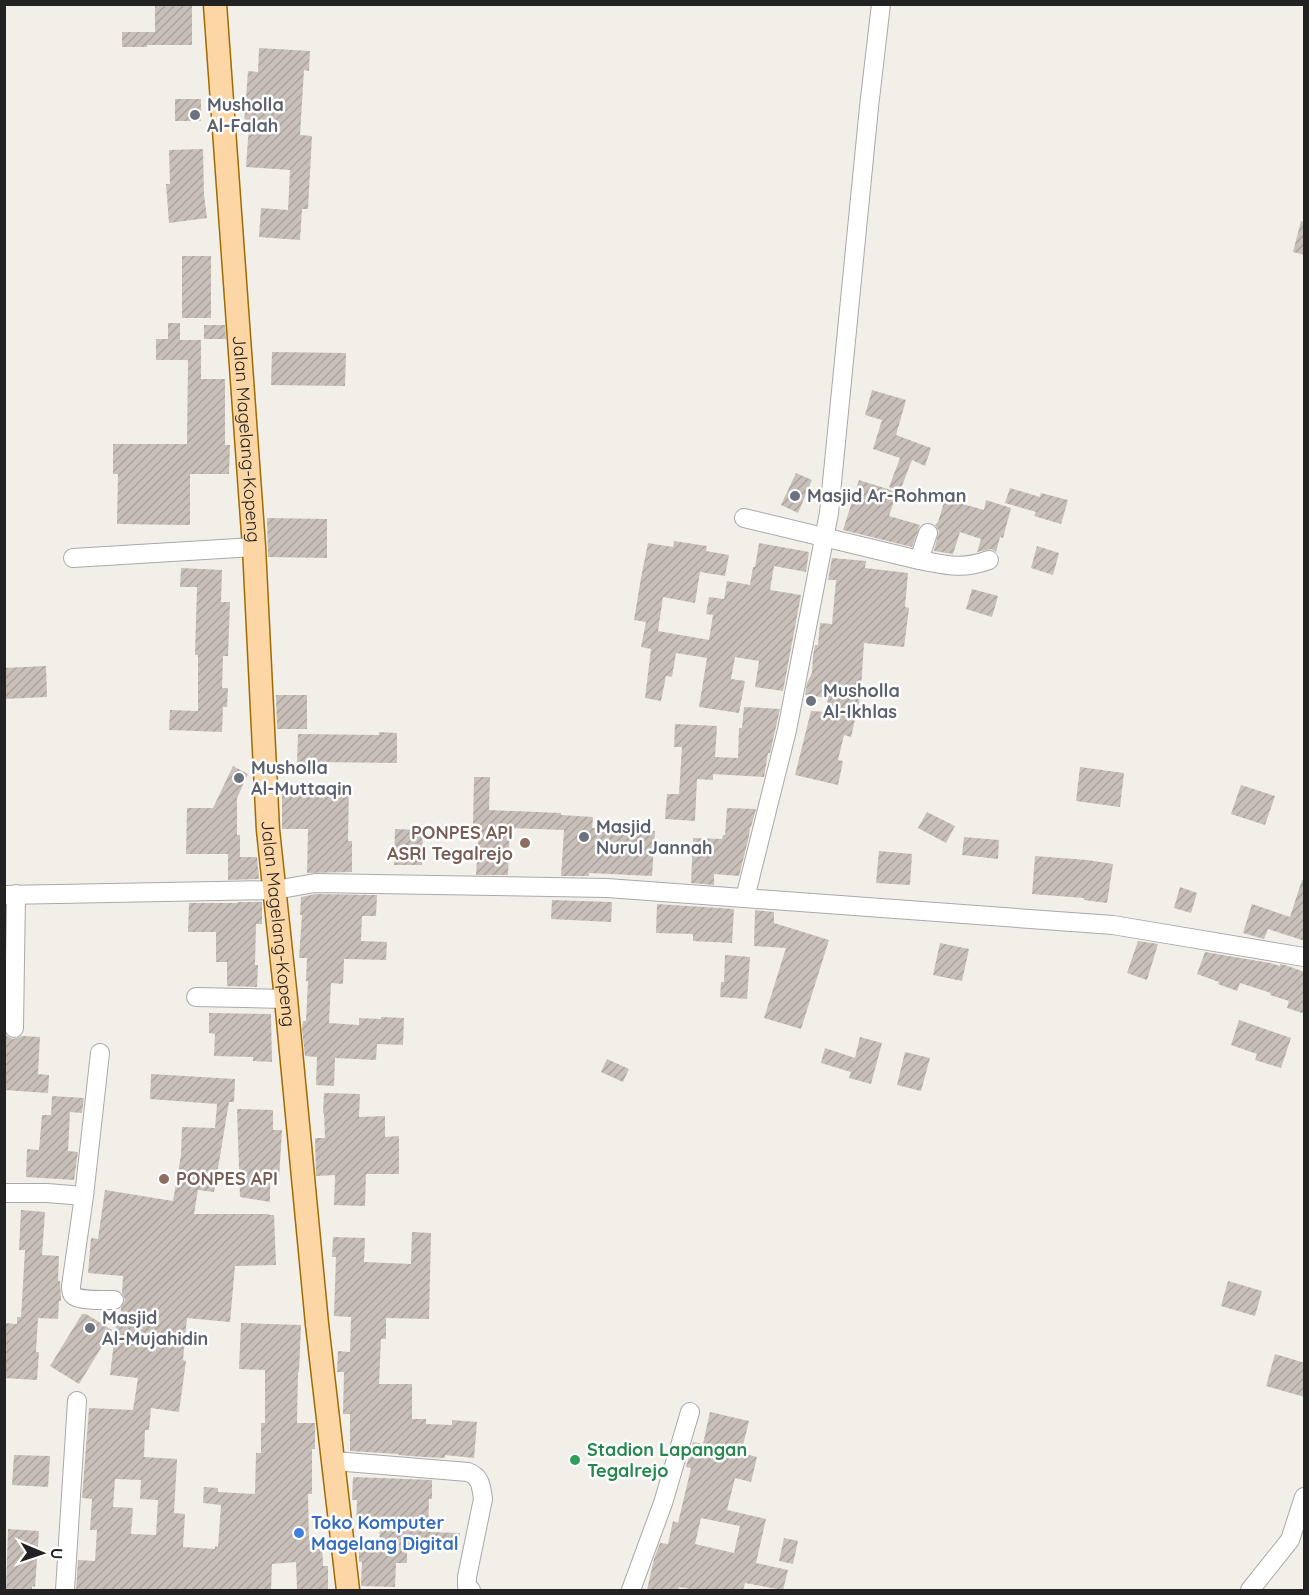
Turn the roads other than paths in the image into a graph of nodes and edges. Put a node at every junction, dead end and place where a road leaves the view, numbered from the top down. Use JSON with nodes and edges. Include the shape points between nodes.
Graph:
{"nodes":[{"id":1,"x":215,"y":4,"type":"edge"},
{"id":2,"x":881,"y":4,"type":"edge"},
{"id":3,"x":744,"y":518,"type":"dead end"},
{"id":4,"x":928,"y":533,"type":"dead end"},
{"id":5,"x":825,"y":537,"type":"junction"},
{"id":6,"x":254,"y":547,"type":"junction"},
{"id":7,"x":73,"y":558,"type":"dead end"},
{"id":8,"x":919,"y":560,"type":"junction"},
{"id":9,"x":989,"y":560,"type":"dead end"},
{"id":10,"x":275,"y":890,"type":"junction"},
{"id":11,"x":10,"y":894,"type":"edge"},
{"id":12,"x":745,"y":898,"type":"junction"},
{"id":13,"x":1305,"y":957,"type":"edge"},
{"id":14,"x":196,"y":997,"type":"dead end"},
{"id":15,"x":286,"y":999,"type":"junction"},
{"id":16,"x":14,"y":1028,"type":"dead end"},
{"id":17,"x":100,"y":1053,"type":"dead end"},
{"id":18,"x":4,"y":1193,"type":"edge"},
{"id":19,"x":84,"y":1196,"type":"junction"},
{"id":20,"x":114,"y":1300,"type":"dead end"},
{"id":21,"x":77,"y":1401,"type":"dead end"},
{"id":22,"x":690,"y":1412,"type":"dead end"},
{"id":23,"x":334,"y":1461,"type":"junction"},
{"id":24,"x":1305,"y":1497,"type":"edge"},
{"id":25,"x":65,"y":1590,"type":"edge"},
{"id":26,"x":348,"y":1590,"type":"edge"},
{"id":27,"x":471,"y":1590,"type":"edge"},
{"id":28,"x":631,"y":1590,"type":"edge"},
{"id":29,"x":1250,"y":1590,"type":"edge"}],
"edges":[{"from":1,"to":6,"type":"main road","name":"Jalan Magelang-Kopeng"},
{"from":2,"to":5,"type":"street"},
{"from":3,"to":5,"type":"street"},
{"from":4,"to":8,"type":"street"},
{"from":5,"to":8,"type":"street"},
{"from":5,"to":12,"type":"street","via":[[787,730]]},
{"from":6,"to":7,"type":"street"},
{"from":6,"to":10,"type":"main road","name":"Jalan Magelang-Kopeng","via":[[268,830]]},
{"from":8,"to":9,"type":"street","via":[[963,567]]},
{"from":10,"to":11,"type":"street"},
{"from":10,"to":12,"type":"street","via":[[315,883],[607,888]]},
{"from":10,"to":15,"type":"main road","name":"Jalan Magelang-Kopeng"},
{"from":11,"to":16,"type":"street"},
{"from":12,"to":13,"type":"street","via":[[1113,925]]},
{"from":14,"to":15,"type":"street"},
{"from":15,"to":23,"type":"main road","name":"Jalan Magelang-Kopeng"},
{"from":17,"to":19,"type":"street"},
{"from":18,"to":19,"type":"street"},
{"from":19,"to":20,"type":"street","via":[[72,1294],[82,1299]]},
{"from":21,"to":25,"type":"street"},
{"from":22,"to":28,"type":"street","via":[[663,1503]]},
{"from":23,"to":26,"type":"main road","name":"Jalan Magelang-Kopeng"},
{"from":23,"to":27,"type":"street","via":[[468,1472],[477,1477],[483,1500],[467,1577],[466,1586]]},
{"from":24,"to":29,"type":"street","via":[[1290,1540]]}]}
